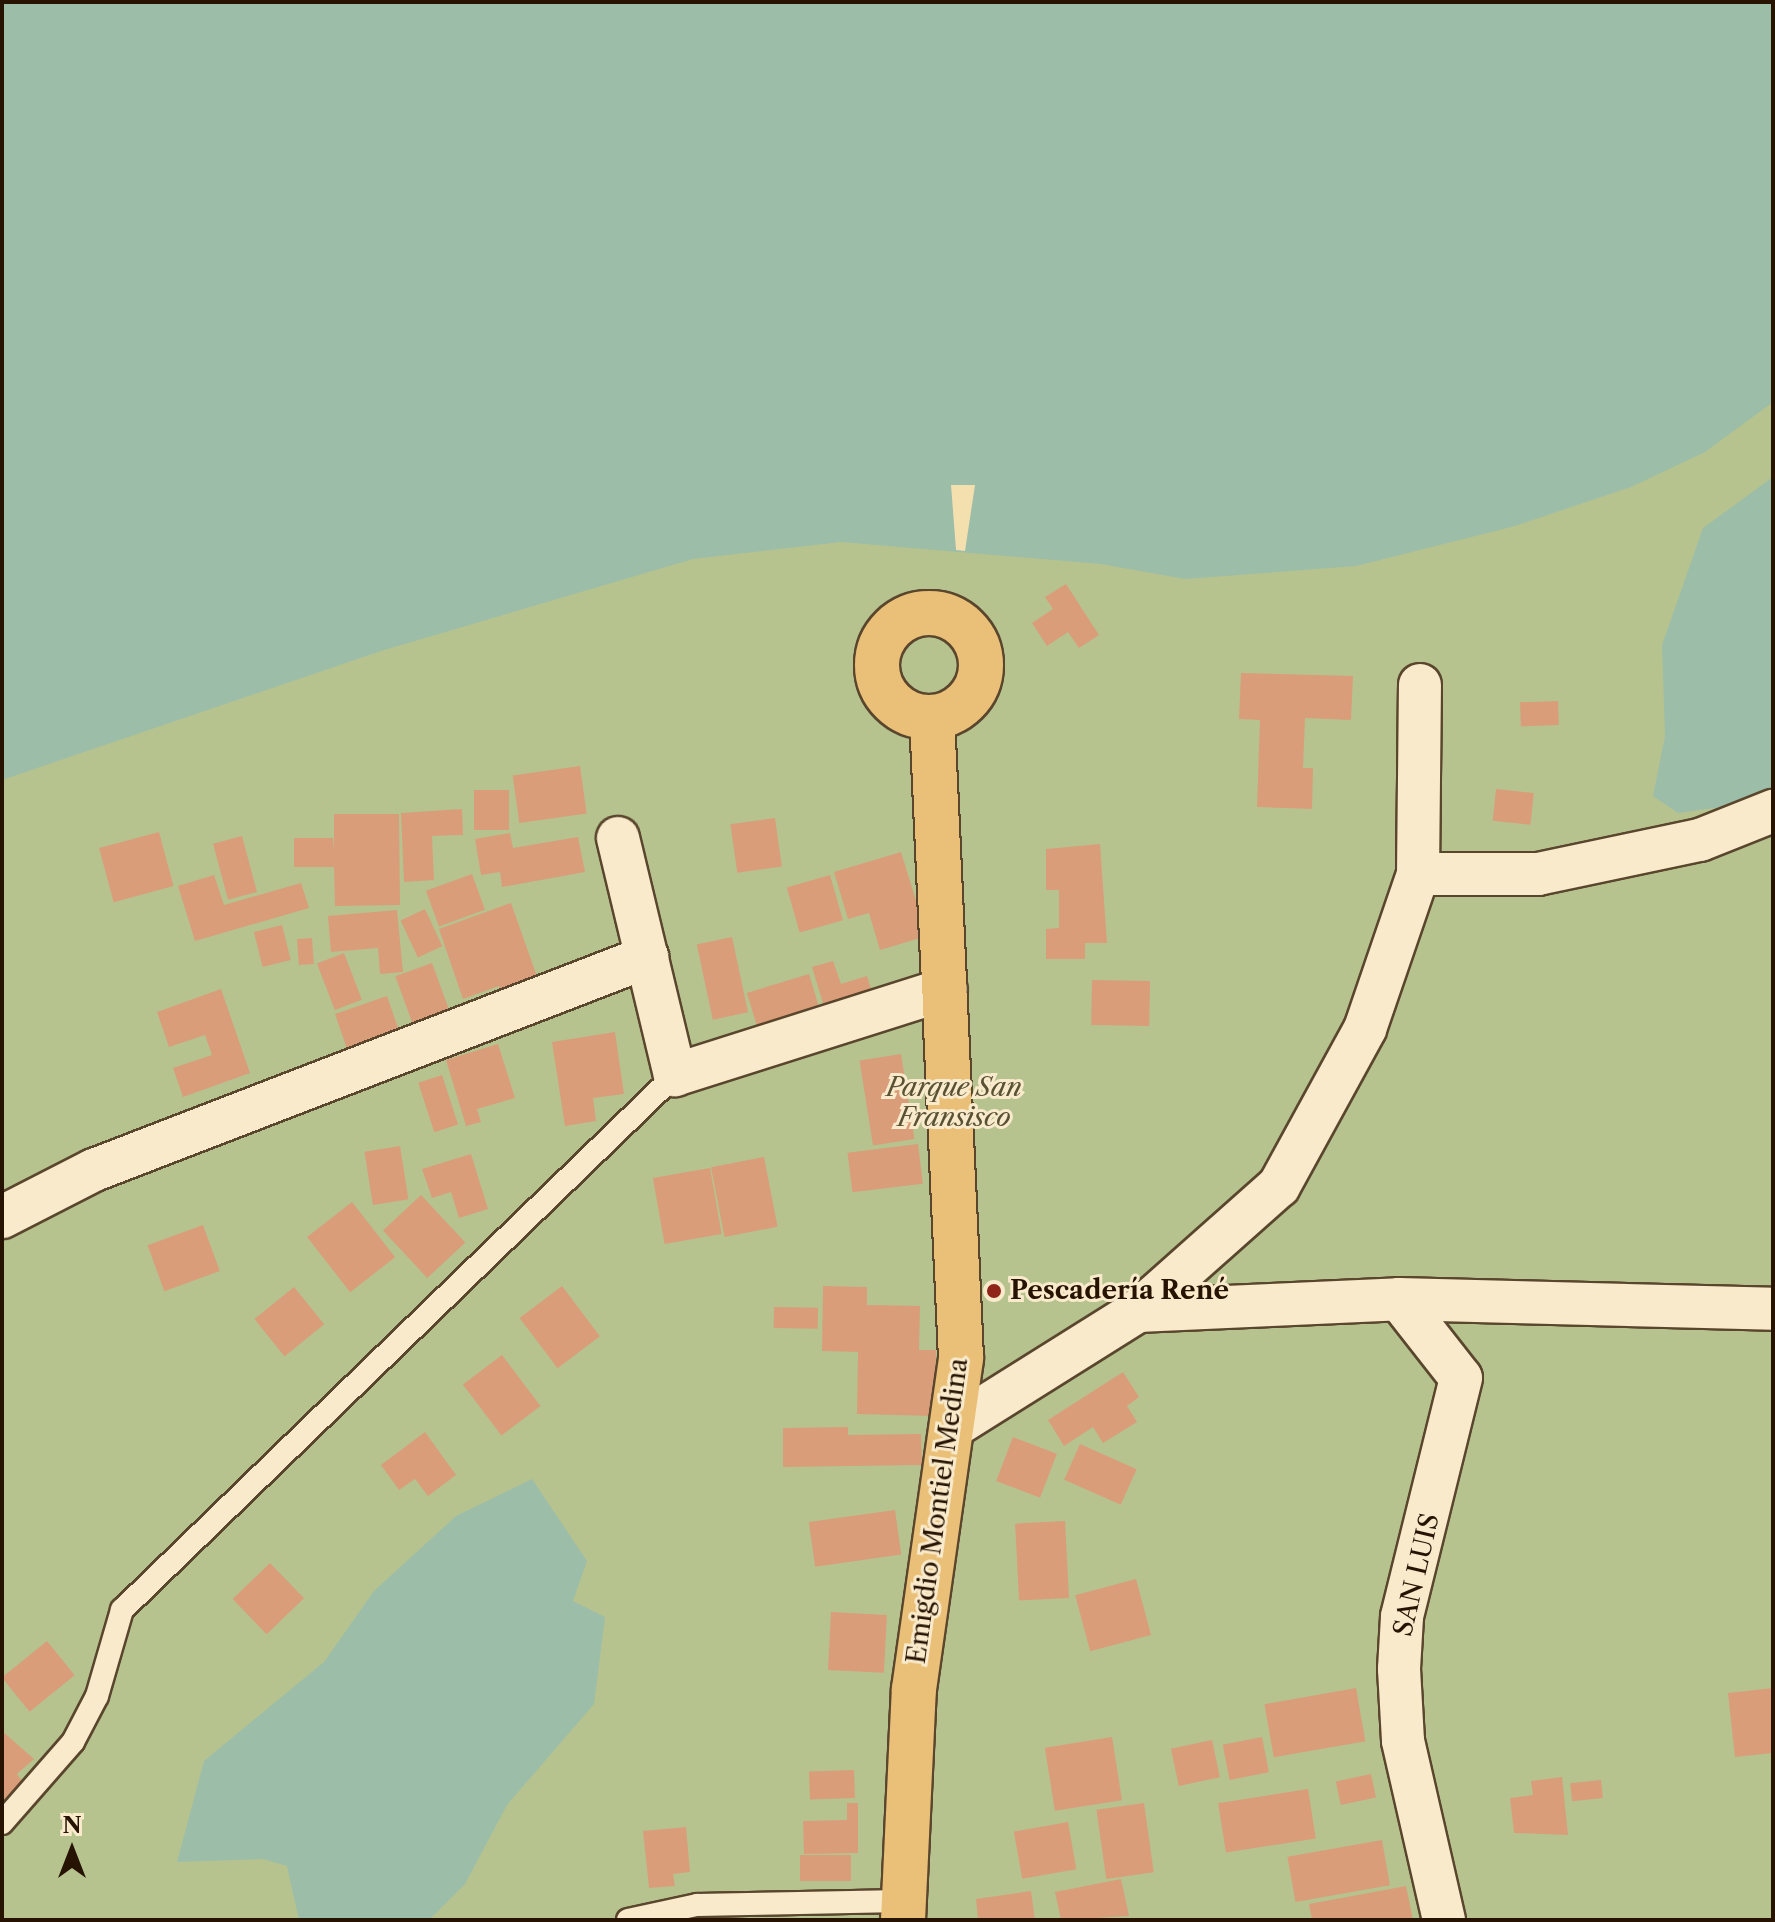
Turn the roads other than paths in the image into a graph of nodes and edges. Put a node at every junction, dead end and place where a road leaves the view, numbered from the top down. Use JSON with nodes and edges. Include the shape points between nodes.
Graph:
{"nodes":[{"id":1,"x":1420,"y":685,"type":"dead end"},
{"id":2,"x":932,"y":718,"type":"dead end"},
{"id":3,"x":1773,"y":811,"type":"edge"},
{"id":4,"x":618,"y":838,"type":"dead end"},
{"id":5,"x":1418,"y":874,"type":"junction"},
{"id":6,"x":647,"y":957,"type":"junction"},
{"id":7,"x":946,"y":989,"type":"junction"},
{"id":8,"x":675,"y":1075,"type":"junction"},
{"id":9,"x":2,"y":1217,"type":"edge"},
{"id":10,"x":1399,"y":1299,"type":"junction"},
{"id":11,"x":1773,"y":1309,"type":"edge"},
{"id":12,"x":1138,"y":1311,"type":"junction"},
{"id":13,"x":956,"y":1425,"type":"junction"},
{"id":14,"x":2,"y":1823,"type":"edge"},
{"id":15,"x":903,"y":1910,"type":"edge"},
{"id":16,"x":628,"y":1920,"type":"edge"},
{"id":17,"x":1444,"y":1920,"type":"edge"}],
"edges":[{"from":1,"to":5,"type":"street"},
{"from":2,"to":7,"type":"main road","name":"Emigdio Montiel Medina"},
{"from":3,"to":5,"type":"street","via":[[1700,840],[1538,874]]},
{"from":4,"to":6,"type":"street"},
{"from":5,"to":12,"type":"street","via":[[1365,1029],[1279,1186]]},
{"from":6,"to":8,"type":"street"},
{"from":6,"to":9,"type":"street","via":[[94,1170]]},
{"from":7,"to":8,"type":"street"},
{"from":7,"to":13,"type":"main road","name":"Emigdio Montiel Medina","via":[[961,1358]]},
{"from":8,"to":14,"type":"lane","via":[[122,1610],[97,1696],[73,1742]]},
{"from":10,"to":11,"type":"street"},
{"from":10,"to":12,"type":"street"},
{"from":10,"to":17,"type":"street","name":"SAN LUIS","via":[[1461,1378],[1402,1617],[1399,1669],[1403,1741]]},
{"from":12,"to":13,"type":"street"},
{"from":13,"to":15,"type":"main road","name":"Emigdio Montiel Medina","via":[[914,1689]]},
{"from":15,"to":16,"type":"lane","via":[[697,1905]]}]}
